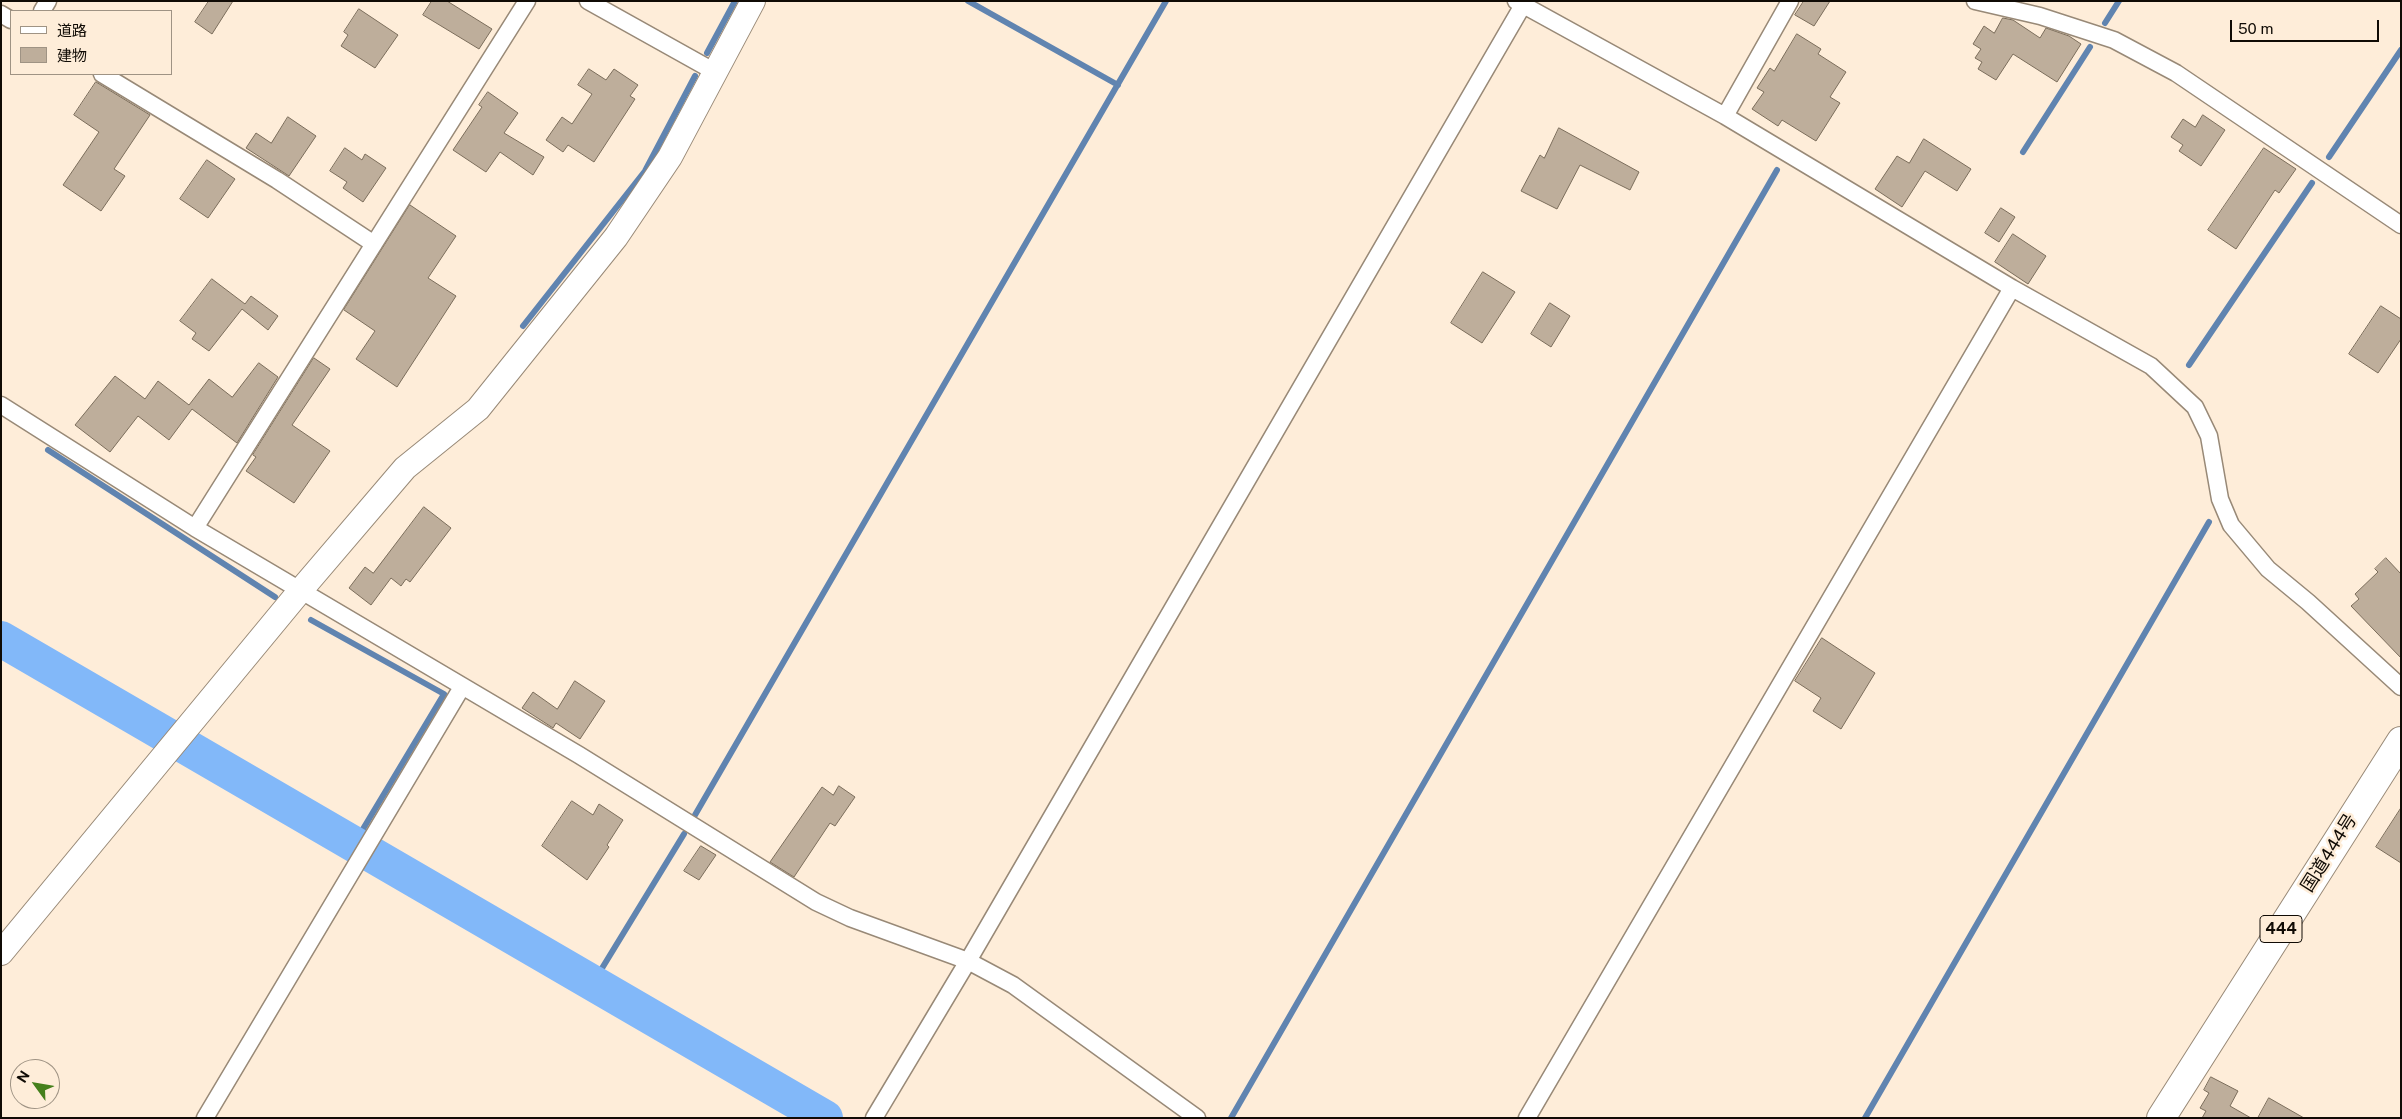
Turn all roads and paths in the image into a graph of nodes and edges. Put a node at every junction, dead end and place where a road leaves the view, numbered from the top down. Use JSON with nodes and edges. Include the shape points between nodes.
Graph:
{"nodes":[{"id":1,"x":527,"y":1,"type":"edge"},
{"id":2,"x":588,"y":1,"type":"edge"},
{"id":3,"x":754,"y":1,"type":"edge"},
{"id":4,"x":1790,"y":1,"type":"edge"},
{"id":5,"x":1975,"y":1,"type":"edge"},
{"id":6,"x":1519,"y":3,"type":"edge"},
{"id":7,"x":717,"y":73,"type":"junction"},
{"id":8,"x":104,"y":75,"type":"edge"},
{"id":9,"x":1725,"y":116,"type":"junction"},
{"id":10,"x":2401,"y":224,"type":"edge"},
{"id":11,"x":374,"y":244,"type":"junction"},
{"id":12,"x":2012,"y":288,"type":"junction"},
{"id":13,"x":1,"y":405,"type":"edge"},
{"id":14,"x":195,"y":528,"type":"junction"},
{"id":15,"x":300,"y":591,"type":"junction"},
{"id":16,"x":462,"y":686,"type":"junction"},
{"id":17,"x":2401,"y":687,"type":"edge"},
{"id":18,"x":2401,"y":741,"type":"edge"},
{"id":19,"x":1,"y":953,"type":"edge"},
{"id":20,"x":968,"y":960,"type":"junction"},
{"id":21,"x":205,"y":1118,"type":"edge"},
{"id":22,"x":874,"y":1118,"type":"edge"},
{"id":23,"x":1197,"y":1118,"type":"edge"},
{"id":24,"x":1527,"y":1118,"type":"edge"},
{"id":25,"x":2161,"y":1118,"type":"edge"}],
"edges":[{"from":1,"to":11,"type":"street"},
{"from":2,"to":7,"type":"street"},
{"from":3,"to":7,"type":"street"},
{"from":4,"to":9,"type":"street"},
{"from":5,"to":10,"type":"street","via":[[2040,16],[2114,40],[2176,73]]},
{"from":6,"to":9,"type":"street"},
{"from":6,"to":20,"type":"street"},
{"from":7,"to":15,"type":"street","via":[[670,157],[616,237],[478,409],[405,468]]},
{"from":8,"to":11,"type":"street","via":[[277,180]]},
{"from":9,"to":12,"type":"street"},
{"from":11,"to":14,"type":"street"},
{"from":12,"to":17,"type":"street","via":[[2151,366],[2195,407],[2209,436],[2220,499],[2231,525],[2268,568]]},
{"from":12,"to":24,"type":"street"},
{"from":13,"to":14,"type":"street"},
{"from":14,"to":15,"type":"street"},
{"from":15,"to":16,"type":"street"},
{"from":15,"to":19,"type":"street"},
{"from":16,"to":20,"type":"street","via":[[816,902],[850,918]]},
{"from":16,"to":21,"type":"street"},
{"from":18,"to":25,"type":"highway","name":"国道444号","number":"444"},
{"from":20,"to":22,"type":"street"},
{"from":20,"to":23,"type":"street","via":[[1013,985]]}]}
